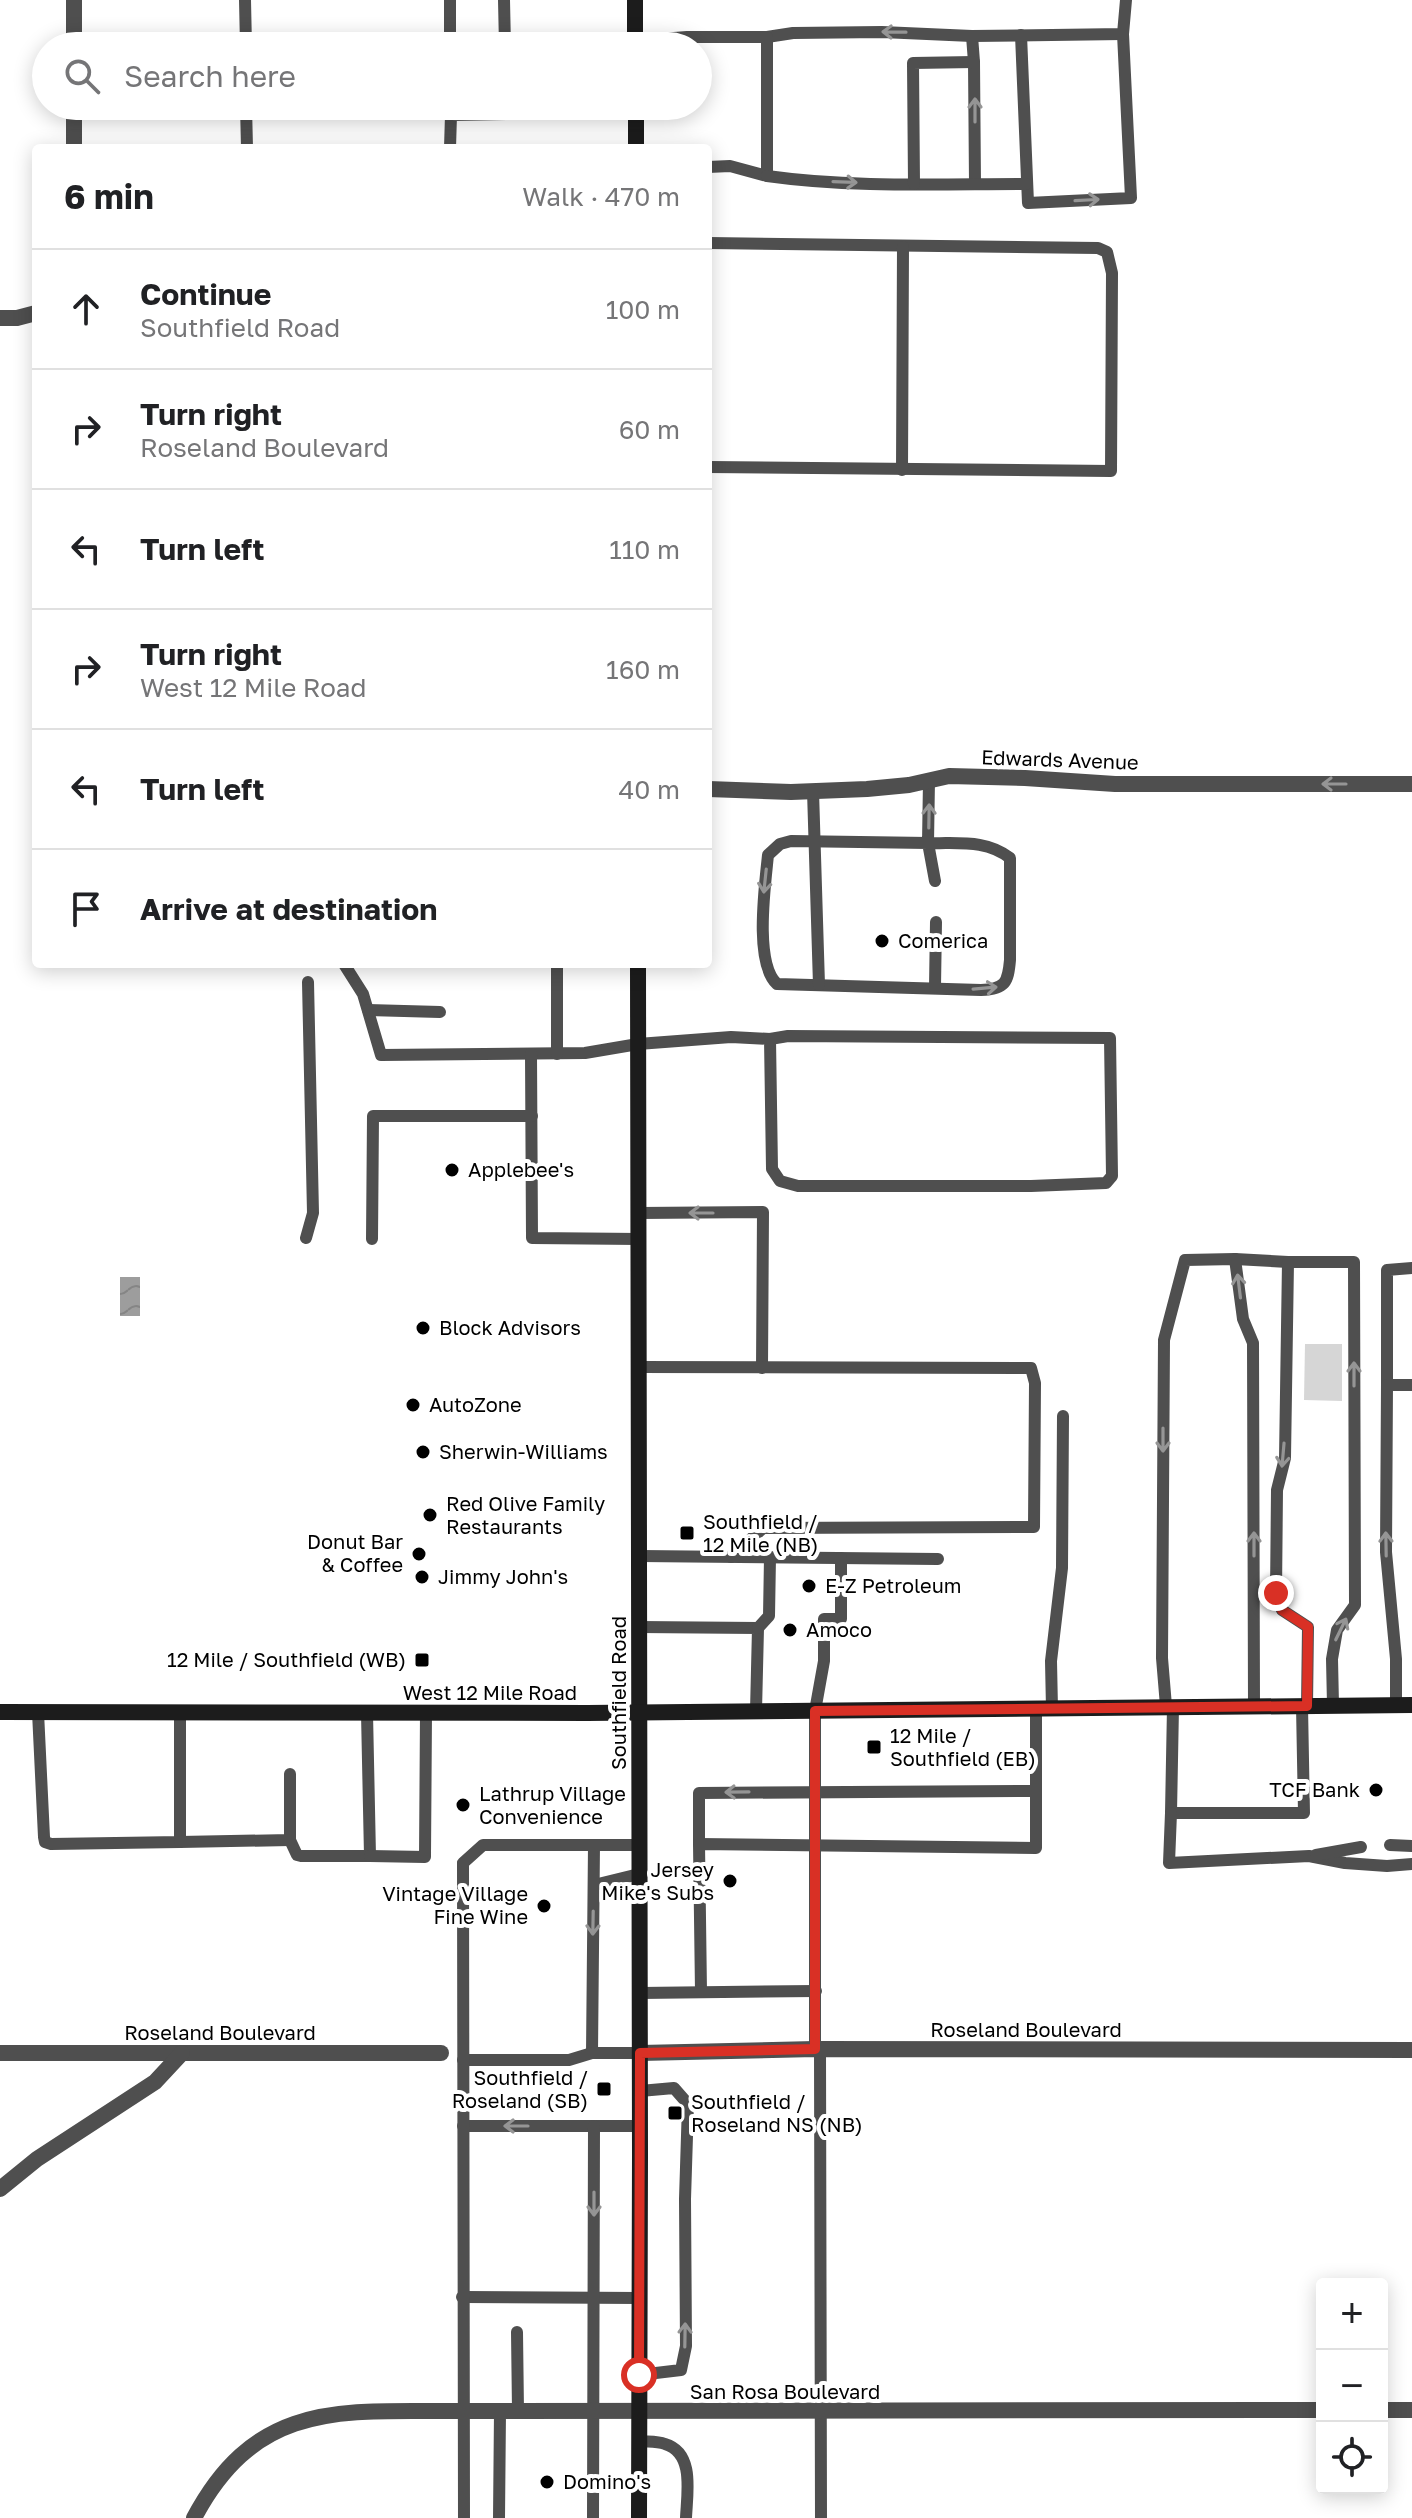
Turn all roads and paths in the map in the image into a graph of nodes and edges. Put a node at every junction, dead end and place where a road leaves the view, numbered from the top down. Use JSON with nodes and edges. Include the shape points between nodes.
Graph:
{"nodes":[{"id":1,"x":74,"y":0,"type":"edge"},
{"id":2,"x":245,"y":0,"type":"edge"},
{"id":3,"x":450,"y":0,"type":"edge"},
{"id":4,"x":504,"y":0,"type":"edge"},
{"id":5,"x":635,"y":0,"type":"edge"},
{"id":6,"x":1126,"y":0,"type":"edge"},
{"id":7,"x":74,"y":32,"type":"edge"},
{"id":8,"x":246,"y":32,"type":"edge"},
{"id":9,"x":450,"y":32,"type":"edge"},
{"id":10,"x":505,"y":32,"type":"edge"},
{"id":11,"x":635,"y":32,"type":"edge"},
{"id":12,"x":1123,"y":34,"type":"junction"},
{"id":13,"x":1021,"y":35,"type":"junction"},
{"id":14,"x":972,"y":36,"type":"junction"},
{"id":15,"x":712,"y":37,"type":"edge"},
{"id":16,"x":767,"y":37,"type":"junction"},
{"id":17,"x":974,"y":62,"type":"junction"},
{"id":18,"x":74,"y":120,"type":"edge"},
{"id":19,"x":246,"y":120,"type":"edge"},
{"id":20,"x":451,"y":120,"type":"edge"},
{"id":21,"x":636,"y":120,"type":"edge"},
{"id":22,"x":74,"y":144,"type":"edge"},
{"id":23,"x":247,"y":144,"type":"edge"},
{"id":24,"x":450,"y":144,"type":"edge"},
{"id":25,"x":636,"y":144,"type":"edge"},
{"id":26,"x":712,"y":167,"type":"edge"},
{"id":27,"x":767,"y":176,"type":"junction"},
{"id":28,"x":914,"y":184,"type":"junction"},
{"id":29,"x":975,"y":184,"type":"junction"},
{"id":30,"x":1026,"y":184,"type":"junction"},
{"id":31,"x":712,"y":243,"type":"edge"},
{"id":32,"x":903,"y":247,"type":"junction"},
{"id":33,"x":32,"y":314,"type":"edge"},
{"id":34,"x":0,"y":318,"type":"edge"},
{"id":35,"x":712,"y":467,"type":"edge"},
{"id":36,"x":902,"y":470,"type":"junction"},
{"id":37,"x":929,"y":780,"type":"junction"},
{"id":38,"x":1412,"y":784,"type":"edge"},
{"id":39,"x":712,"y":789,"type":"edge"},
{"id":40,"x":813,"y":791,"type":"junction"},
{"id":41,"x":816,"y":842,"type":"junction"},
{"id":42,"x":928,"y":843,"type":"junction"},
{"id":43,"x":935,"y":881,"type":"dead end"},
{"id":44,"x":936,"y":922,"type":"dead end"},
{"id":45,"x":347,"y":968,"type":"edge"},
{"id":46,"x":557,"y":968,"type":"edge"},
{"id":47,"x":638,"y":968,"type":"edge"},
{"id":48,"x":308,"y":982,"type":"dead end"},
{"id":49,"x":819,"y":985,"type":"junction"},
{"id":50,"x":935,"y":987,"type":"junction"},
{"id":51,"x":368,"y":1010,"type":"junction"},
{"id":52,"x":440,"y":1012,"type":"dead end"},
{"id":53,"x":770,"y":1039,"type":"junction"},
{"id":54,"x":638,"y":1044,"type":"junction"},
{"id":55,"x":531,"y":1054,"type":"junction"},
{"id":56,"x":557,"y":1054,"type":"junction"},
{"id":57,"x":532,"y":1116,"type":"junction"},
{"id":58,"x":639,"y":1213,"type":"junction"},
{"id":59,"x":306,"y":1238,"type":"dead end"},
{"id":60,"x":372,"y":1239,"type":"dead end"},
{"id":61,"x":639,"y":1239,"type":"junction"},
{"id":62,"x":1235,"y":1259,"type":"junction"},
{"id":63,"x":1288,"y":1262,"type":"junction"},
{"id":64,"x":1412,"y":1268,"type":"edge"},
{"id":65,"x":638,"y":1367,"type":"junction"},
{"id":66,"x":762,"y":1368,"type":"junction"},
{"id":67,"x":1387,"y":1385,"type":"junction"},
{"id":68,"x":1412,"y":1385,"type":"edge"},
{"id":69,"x":1063,"y":1416,"type":"dead end"},
{"id":70,"x":640,"y":1556,"type":"junction"},
{"id":71,"x":731,"y":1557,"type":"junction"},
{"id":72,"x":770,"y":1557,"type":"junction"},
{"id":73,"x":841,"y":1558,"type":"junction"},
{"id":74,"x":938,"y":1559,"type":"dead end"},
{"id":75,"x":639,"y":1627,"type":"junction"},
{"id":76,"x":758,"y":1628,"type":"junction"},
{"id":77,"x":1333,"y":1705,"type":"junction"},
{"id":78,"x":1404,"y":1705,"type":"edge"},
{"id":79,"x":1254,"y":1706,"type":"junction"},
{"id":80,"x":1304,"y":1706,"type":"junction"},
{"id":81,"x":1169,"y":1707,"type":"junction"},
{"id":82,"x":1044,"y":1709,"type":"junction"},
{"id":83,"x":756,"y":1711,"type":"junction"},
{"id":84,"x":815,"y":1711,"type":"junction"},
{"id":85,"x":0,"y":1712,"type":"edge"},
{"id":86,"x":38,"y":1712,"type":"junction"},
{"id":87,"x":180,"y":1712,"type":"junction"},
{"id":88,"x":639,"y":1712,"type":"junction"},
{"id":89,"x":367,"y":1713,"type":"junction"},
{"id":90,"x":426,"y":1713,"type":"junction"},
{"id":91,"x":290,"y":1774,"type":"dead end"},
{"id":92,"x":815,"y":1791,"type":"junction"},
{"id":93,"x":1035,"y":1791,"type":"junction"},
{"id":94,"x":1171,"y":1813,"type":"junction"},
{"id":95,"x":290,"y":1840,"type":"junction"},
{"id":96,"x":180,"y":1842,"type":"junction"},
{"id":97,"x":699,"y":1844,"type":"junction"},
{"id":98,"x":815,"y":1844,"type":"junction"},
{"id":99,"x":594,"y":1845,"type":"junction"},
{"id":100,"x":639,"y":1845,"type":"junction"},
{"id":101,"x":1390,"y":1845,"type":"dead end"},
{"id":102,"x":1412,"y":1846,"type":"edge"},
{"id":103,"x":1361,"y":1847,"type":"dead end"},
{"id":104,"x":370,"y":1856,"type":"junction"},
{"id":105,"x":1309,"y":1856,"type":"junction"},
{"id":106,"x":1412,"y":1864,"type":"edge"},
{"id":107,"x":639,"y":1874,"type":"junction"},
{"id":108,"x":594,"y":1885,"type":"junction"},
{"id":109,"x":816,"y":1991,"type":"junction"},
{"id":110,"x":701,"y":1992,"type":"junction"},
{"id":111,"x":640,"y":1993,"type":"junction"},
{"id":112,"x":818,"y":2050,"type":"junction"},
{"id":113,"x":1412,"y":2050,"type":"edge"},
{"id":114,"x":0,"y":2053,"type":"edge"},
{"id":115,"x":182,"y":2053,"type":"junction"},
{"id":116,"x":441,"y":2053,"type":"dead end"},
{"id":117,"x":592,"y":2053,"type":"junction"},
{"id":118,"x":640,"y":2053,"type":"junction"},
{"id":119,"x":463,"y":2060,"type":"junction"},
{"id":120,"x":640,"y":2091,"type":"junction"},
{"id":121,"x":463,"y":2126,"type":"junction"},
{"id":122,"x":594,"y":2126,"type":"junction"},
{"id":123,"x":640,"y":2126,"type":"junction"},
{"id":124,"x":0,"y":2189,"type":"edge"},
{"id":125,"x":462,"y":2297,"type":"junction"},
{"id":126,"x":594,"y":2298,"type":"junction"},
{"id":127,"x":639,"y":2298,"type":"junction"},
{"id":128,"x":517,"y":2332,"type":"dead end"},
{"id":129,"x":639,"y":2375,"type":"junction"},
{"id":130,"x":1316,"y":2410,"type":"edge"},
{"id":131,"x":1388,"y":2410,"type":"edge"},
{"id":132,"x":1412,"y":2410,"type":"edge"},
{"id":133,"x":464,"y":2411,"type":"junction"},
{"id":134,"x":500,"y":2411,"type":"junction"},
{"id":135,"x":518,"y":2411,"type":"junction"},
{"id":136,"x":821,"y":2411,"type":"junction"},
{"id":137,"x":594,"y":2412,"type":"junction"},
{"id":138,"x":639,"y":2412,"type":"junction"},
{"id":139,"x":639,"y":2441,"type":"junction"},
{"id":140,"x":194,"y":2518,"type":"edge"},
{"id":141,"x":464,"y":2518,"type":"edge"},
{"id":142,"x":499,"y":2518,"type":"edge"},
{"id":143,"x":593,"y":2518,"type":"edge"},
{"id":144,"x":639,"y":2518,"type":"edge"},
{"id":145,"x":686,"y":2518,"type":"edge"},
{"id":146,"x":821,"y":2518,"type":"edge"}],
"edges":[{"from":1,"to":7,"type":"street"},
{"from":2,"to":8,"type":"lane"},
{"from":3,"to":9,"type":"lane"},
{"from":4,"to":10,"type":"lane"},
{"from":5,"to":11,"type":"main road"},
{"from":6,"to":12,"type":"lane"},
{"from":12,"to":13,"type":"lane"},
{"from":30,"to":12,"type":"lane","one_way":true,"via":[[1028,203],[1131,198]]},
{"from":13,"to":14,"type":"lane"},
{"from":13,"to":30,"type":"lane"},
{"from":14,"to":16,"type":"lane","one_way":true,"via":[[882,32]]},
{"from":14,"to":17,"type":"lane"},
{"from":15,"to":16,"type":"lane"},
{"from":16,"to":27,"type":"lane"},
{"from":17,"to":28,"type":"lane","via":[[913,63]]},
{"from":29,"to":17,"type":"lane","one_way":true},
{"from":18,"to":22,"type":"street"},
{"from":19,"to":23,"type":"lane"},
{"from":20,"to":24,"type":"lane"},
{"from":21,"to":25,"type":"main road"},
{"from":26,"to":27,"type":"lane"},
{"from":27,"to":28,"type":"lane","one_way":true},
{"from":28,"to":29,"type":"lane"},
{"from":29,"to":30,"type":"lane"},
{"from":31,"to":32,"type":"lane"},
{"from":32,"to":36,"type":"lane"},
{"from":32,"to":36,"type":"lane","via":[[1098,248],[1107,252],[1112,288],[1111,471]]},
{"from":33,"to":34,"type":"street"},
{"from":35,"to":36,"type":"lane"},
{"from":38,"to":37,"type":"street","name":"Edwards Avenue","one_way":true,"via":[[1115,784],[990,776]]},
{"from":37,"to":40,"type":"street","name":"Edwards Avenue"},
{"from":42,"to":37,"type":"lane","one_way":true},
{"from":39,"to":40,"type":"street","name":"Edwards Avenue"},
{"from":40,"to":41,"type":"lane"},
{"from":41,"to":42,"type":"lane"},
{"from":41,"to":49,"type":"lane"},
{"from":41,"to":49,"type":"lane","one_way":true,"via":[[791,841],[768,855],[764,950],[769,977],[777,984]]},
{"from":42,"to":43,"type":"lane"},
{"from":50,"to":42,"type":"lane","one_way":true,"via":[[994,989],[1009,976],[1010,858],[988,845]]},
{"from":44,"to":50,"type":"lane"},
{"from":45,"to":51,"type":"lane"},
{"from":46,"to":56,"type":"lane"},
{"from":47,"to":54,"type":"main road","name":"Southfield Road"},
{"from":48,"to":59,"type":"lane","via":[[313,1213]]},
{"from":49,"to":50,"type":"lane"},
{"from":51,"to":52,"type":"lane"},
{"from":51,"to":55,"type":"lane","via":[[381,1055]]},
{"from":53,"to":53,"type":"lane","via":[[1110,1038],[1112,1176],[1106,1183],[1031,1186],[798,1186],[780,1181],[772,1169]]},
{"from":53,"to":54,"type":"lane"},
{"from":54,"to":56,"type":"lane"},
{"from":54,"to":58,"type":"main road","name":"Southfield Road"},
{"from":55,"to":56,"type":"lane"},
{"from":55,"to":57,"type":"lane"},
{"from":57,"to":60,"type":"lane","via":[[373,1116]]},
{"from":57,"to":61,"type":"lane","via":[[532,1238]]},
{"from":58,"to":61,"type":"main road","name":"Southfield Road"},
{"from":66,"to":58,"type":"lane","one_way":true,"via":[[763,1212]]},
{"from":61,"to":65,"type":"main road","name":"Southfield Road"},
{"from":62,"to":63,"type":"lane"},
{"from":79,"to":62,"type":"lane","one_way":true,"via":[[1253,1343],[1243,1319]]},
{"from":62,"to":81,"type":"lane","one_way":true,"via":[[1185,1260],[1164,1340],[1162,1658]]},
{"from":77,"to":63,"type":"lane","one_way":true,"via":[[1337,1630],[1355,1605],[1354,1262]]},
{"from":63,"to":80,"type":"lane","one_way":true,"via":[[1285,1458],[1277,1490],[1276,1593],[1282,1610],[1308,1627]]},
{"from":64,"to":67,"type":"lane","via":[[1387,1270]]},
{"from":65,"to":66,"type":"lane"},
{"from":65,"to":70,"type":"main road","name":"Southfield Road"},
{"from":66,"to":71,"type":"lane","via":[[1031,1368],[1034,1527],[763,1528]]},
{"from":67,"to":68,"type":"lane"},
{"from":78,"to":67,"type":"lane","one_way":true,"via":[[1386,1552]]},
{"from":69,"to":82,"type":"lane","via":[[1062,1568]]},
{"from":70,"to":71,"type":"lane"},
{"from":70,"to":75,"type":"main road","name":"Southfield Road"},
{"from":71,"to":72,"type":"lane"},
{"from":72,"to":73,"type":"lane"},
{"from":72,"to":76,"type":"lane","via":[[769,1616]]},
{"from":73,"to":74,"type":"lane"},
{"from":73,"to":84,"type":"lane","via":[[841,1619],[824,1619],[824,1661]]},
{"from":75,"to":76,"type":"lane"},
{"from":75,"to":88,"type":"main road","name":"Southfield Road"},
{"from":76,"to":83,"type":"lane"},
{"from":77,"to":78,"type":"main road","name":"West 12 Mile Road"},
{"from":77,"to":80,"type":"main road","name":"West 12 Mile Road"},
{"from":79,"to":80,"type":"main road","name":"West 12 Mile Road"},
{"from":79,"to":81,"type":"main road","name":"West 12 Mile Road"},
{"from":80,"to":94,"type":"lane","via":[[1304,1813]]},
{"from":81,"to":82,"type":"main road","name":"West 12 Mile Road"},
{"from":81,"to":94,"type":"lane"},
{"from":82,"to":84,"type":"main road","name":"West 12 Mile Road"},
{"from":82,"to":93,"type":"lane"},
{"from":83,"to":84,"type":"main road","name":"West 12 Mile Road"},
{"from":83,"to":88,"type":"main road","name":"West 12 Mile Road"},
{"from":84,"to":92,"type":"lane"},
{"from":85,"to":86,"type":"main road","name":"West 12 Mile Road"},
{"from":86,"to":87,"type":"main road","name":"West 12 Mile Road"},
{"from":86,"to":96,"type":"lane","via":[[45,1842]]},
{"from":87,"to":89,"type":"main road","name":"West 12 Mile Road"},
{"from":87,"to":96,"type":"lane"},
{"from":88,"to":90,"type":"main road","name":"West 12 Mile Road"},
{"from":88,"to":100,"type":"main road","name":"Southfield Road"},
{"from":89,"to":90,"type":"main road","name":"West 12 Mile Road"},
{"from":89,"to":104,"type":"lane"},
{"from":90,"to":104,"type":"lane","via":[[425,1857]]},
{"from":91,"to":95,"type":"lane"},
{"from":92,"to":93,"type":"lane"},
{"from":92,"to":97,"type":"lane","one_way":true,"via":[[699,1793]]},
{"from":92,"to":98,"type":"lane"},
{"from":93,"to":98,"type":"lane","via":[[1036,1848]]},
{"from":94,"to":105,"type":"lane","via":[[1169,1863]]},
{"from":95,"to":96,"type":"lane"},
{"from":95,"to":104,"type":"lane","via":[[301,1856]]},
{"from":97,"to":98,"type":"lane"},
{"from":97,"to":110,"type":"lane"},
{"from":98,"to":109,"type":"lane"},
{"from":99,"to":100,"type":"lane"},
{"from":99,"to":108,"type":"lane"},
{"from":99,"to":119,"type":"lane","via":[[483,1845],[463,1863]]},
{"from":100,"to":107,"type":"main road","name":"Southfield Road"},
{"from":101,"to":102,"type":"lane"},
{"from":103,"to":105,"type":"lane"},
{"from":105,"to":106,"type":"lane","via":[[1359,1864]]},
{"from":107,"to":108,"type":"lane"},
{"from":107,"to":111,"type":"main road","name":"Southfield Road"},
{"from":108,"to":117,"type":"lane","one_way":true},
{"from":109,"to":110,"type":"lane"},
{"from":109,"to":112,"type":"lane"},
{"from":110,"to":111,"type":"lane"},
{"from":111,"to":118,"type":"main road","name":"Southfield Road"},
{"from":112,"to":113,"type":"street","name":"Roseland Boulevard"},
{"from":112,"to":118,"type":"street","name":"Roseland Boulevard"},
{"from":112,"to":136,"type":"lane"},
{"from":114,"to":115,"type":"street","name":"Roseland Boulevard"},
{"from":115,"to":116,"type":"street","name":"Roseland Boulevard"},
{"from":115,"to":124,"type":"street","via":[[155,2082]]},
{"from":117,"to":118,"type":"lane"},
{"from":117,"to":119,"type":"lane","via":[[569,2060]]},
{"from":118,"to":120,"type":"main road","name":"Southfield Road"},
{"from":119,"to":121,"type":"lane"},
{"from":120,"to":123,"type":"main road","name":"Southfield Road"},
{"from":129,"to":120,"type":"lane","one_way":true,"via":[[681,2370],[686,2346],[688,2104],[674,2088]]},
{"from":122,"to":121,"type":"lane","one_way":true},
{"from":121,"to":125,"type":"lane"},
{"from":122,"to":123,"type":"lane"},
{"from":122,"to":126,"type":"lane","one_way":true},
{"from":123,"to":127,"type":"main road","name":"Southfield Road"},
{"from":125,"to":126,"type":"lane"},
{"from":125,"to":133,"type":"lane"},
{"from":126,"to":127,"type":"lane"},
{"from":126,"to":137,"type":"lane"},
{"from":127,"to":129,"type":"main road","name":"Southfield Road"},
{"from":128,"to":135,"type":"lane"},
{"from":129,"to":138,"type":"main road","name":"Southfield Road"},
{"from":130,"to":136,"type":"street","name":"San Rosa Boulevard"},
{"from":131,"to":132,"type":"street"},
{"from":133,"to":134,"type":"street","name":"San Rosa Boulevard"},
{"from":133,"to":140,"type":"street","name":"San Rosa Boulevard","via":[[340,2413],[300,2421],[266,2437],[231,2464]]},
{"from":133,"to":141,"type":"lane"},
{"from":134,"to":135,"type":"street","name":"San Rosa Boulevard"},
{"from":134,"to":142,"type":"lane"},
{"from":135,"to":137,"type":"street","name":"San Rosa Boulevard"},
{"from":136,"to":138,"type":"street","name":"San Rosa Boulevard"},
{"from":136,"to":146,"type":"lane"},
{"from":137,"to":138,"type":"street","name":"San Rosa Boulevard"},
{"from":137,"to":143,"type":"lane"},
{"from":138,"to":139,"type":"main road","name":"Southfield Road"},
{"from":139,"to":144,"type":"main road","name":"Southfield Road"},
{"from":139,"to":145,"type":"lane","via":[[666,2444],[687,2463]]}]}
